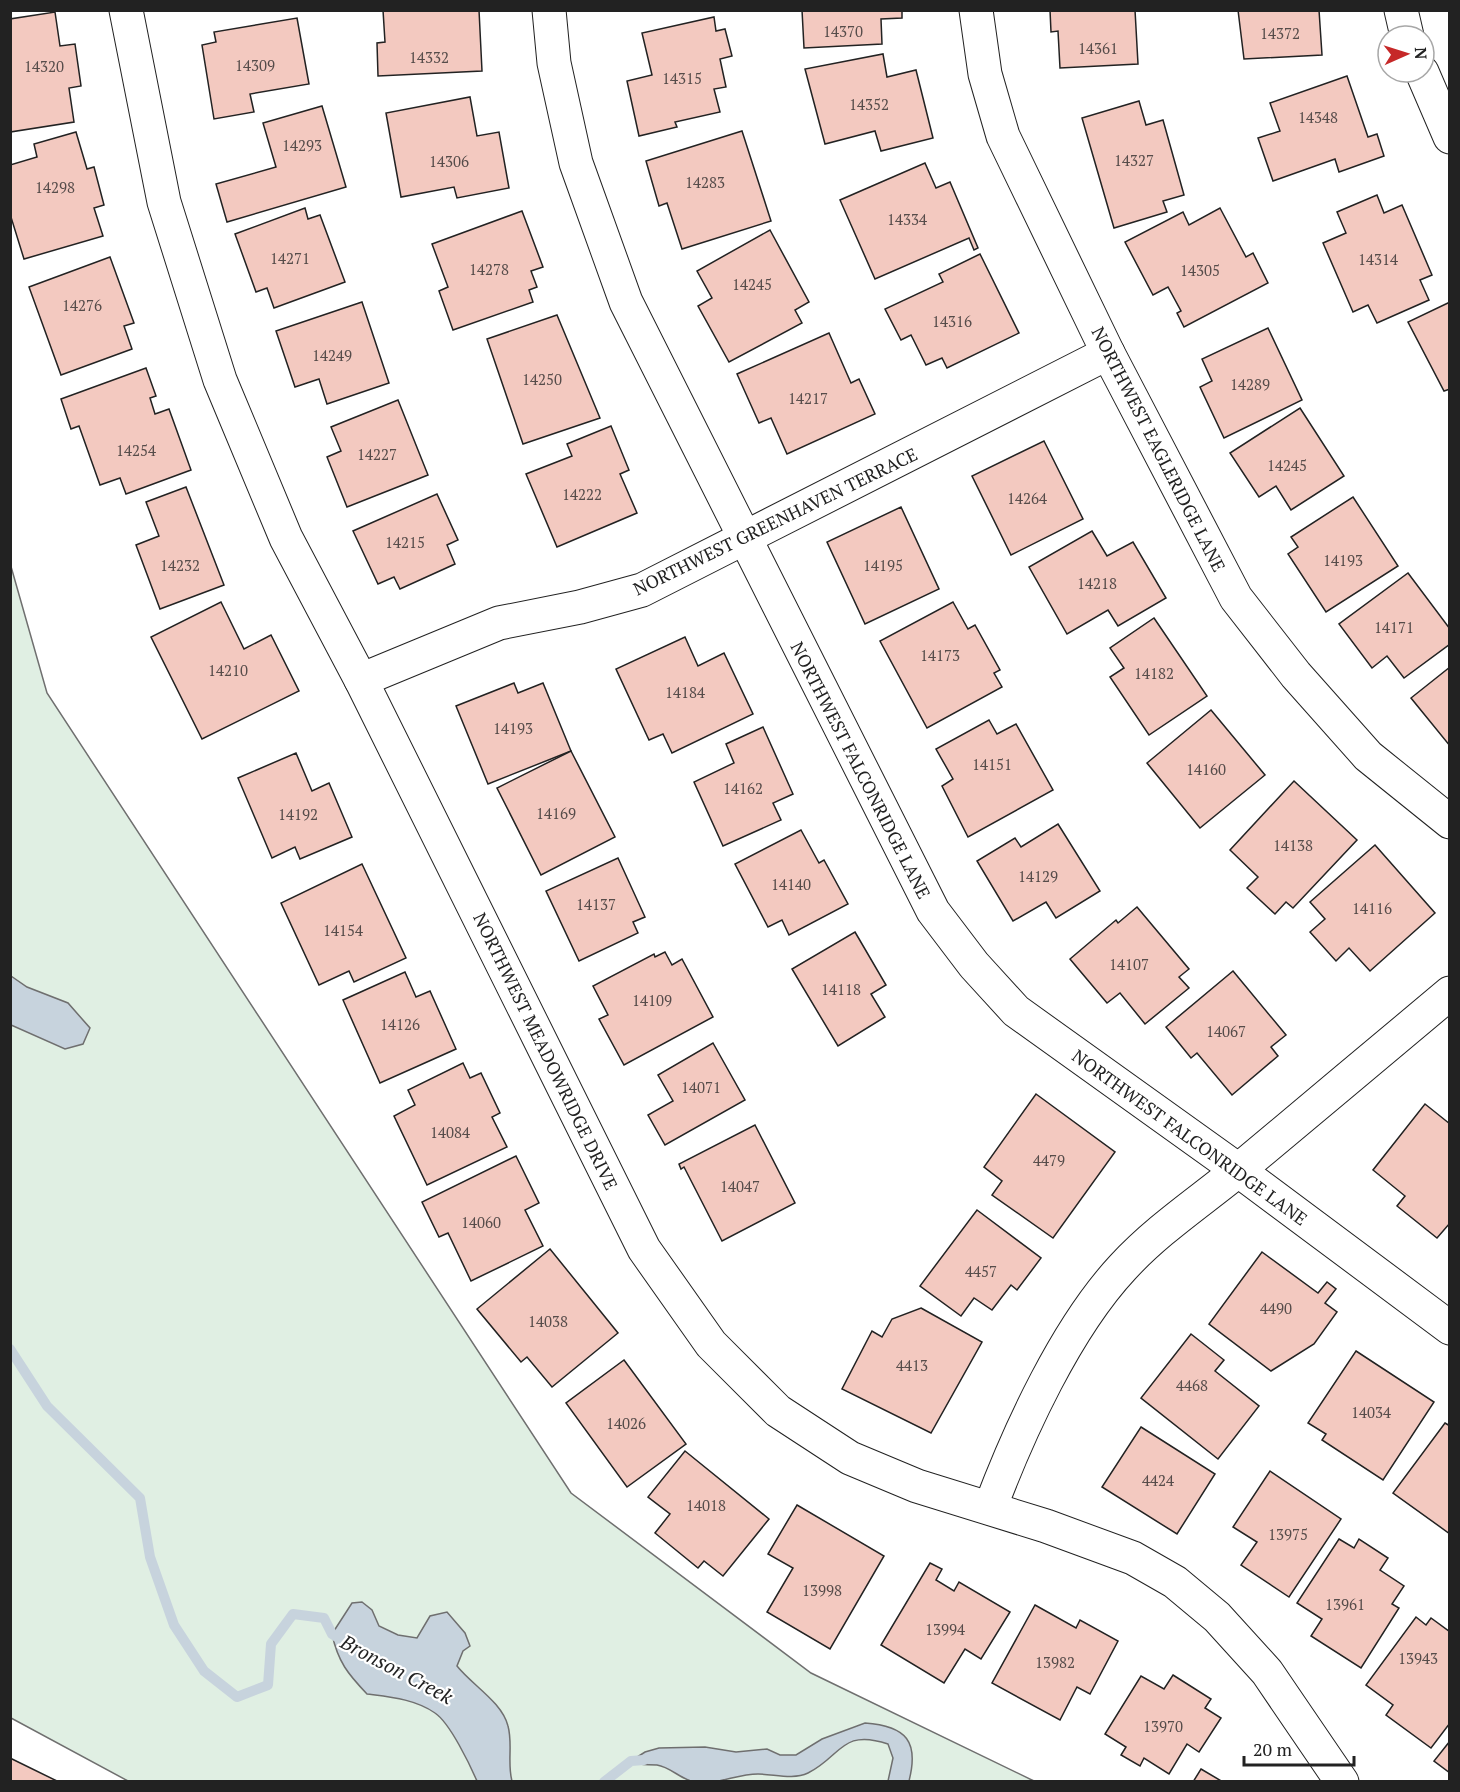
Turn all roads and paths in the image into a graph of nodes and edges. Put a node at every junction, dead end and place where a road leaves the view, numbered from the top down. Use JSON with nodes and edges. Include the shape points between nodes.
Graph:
{"nodes":[{"id":1,"x":126,"y":10,"type":"edge"},
{"id":2,"x":549,"y":10,"type":"edge"},
{"id":3,"x":976,"y":10,"type":"edge"},
{"id":4,"x":1427,"y":84,"type":"edge"},
{"id":5,"x":1449,"y":137,"type":"edge"},
{"id":6,"x":1108,"y":353,"type":"junction"},
{"id":7,"x":744,"y":539,"type":"junction"},
{"id":8,"x":361,"y":680,"type":"junction"},
{"id":9,"x":1449,"y":822,"type":"edge"},
{"id":10,"x":1449,"y":993,"type":"edge"},
{"id":11,"x":1238,"y":1170,"type":"junction"},
{"id":12,"x":1449,"y":1328,"type":"edge"},
{"id":13,"x":990,"y":1508,"type":"junction"},
{"id":14,"x":1342,"y":1782,"type":"edge"}],
"edges":[{"from":1,"to":8,"type":"street","name":"NORTHWEST MEADOWRIDGE DRIVE","via":[[164,202],[220,380],[286,538]]},
{"from":2,"to":7,"type":"street","name":"NORTHWEST FALCONRIDGE LANE","via":[[554,63],[576,163],[626,302]]},
{"from":3,"to":6,"type":"street","name":"NORTHWEST EAGLERIDGE LANE","via":[[985,74],[1003,136]]},
{"from":4,"to":5,"type":"street"},
{"from":6,"to":7,"type":"street","name":"NORTHWEST GREENHAVEN TERRACE"},
{"from":6,"to":9,"type":"street","name":"NORTHWEST EAGLERIDGE LANE","via":[[1236,598],[1296,675],[1368,756]]},
{"from":7,"to":8,"type":"street","name":"NORTHWEST GREENHAVEN TERRACE","via":[[642,590],[499,623]]},
{"from":7,"to":11,"type":"street","name":"NORTHWEST FALCONRIDGE LANE","via":[[933,911],[974,965],[1016,1011]]},
{"from":8,"to":13,"type":"street","name":"NORTHWEST MEADOWRIDGE DRIVE","via":[[644,1249],[711,1344],[778,1410],[850,1458],[916,1486]]},
{"from":10,"to":11,"type":"street"},
{"from":11,"to":12,"type":"street","name":"NORTHWEST FALCONRIDGE LANE"},
{"from":11,"to":13,"type":"street","via":[[1164,1226],[1121,1268],[1088,1311],[1012,1448]]},
{"from":13,"to":14,"type":"street","name":"NORTHWEST MEADOWRIDGE DRIVE","via":[[1134,1558],[1175,1582],[1217,1617],[1266,1672]]}]}
